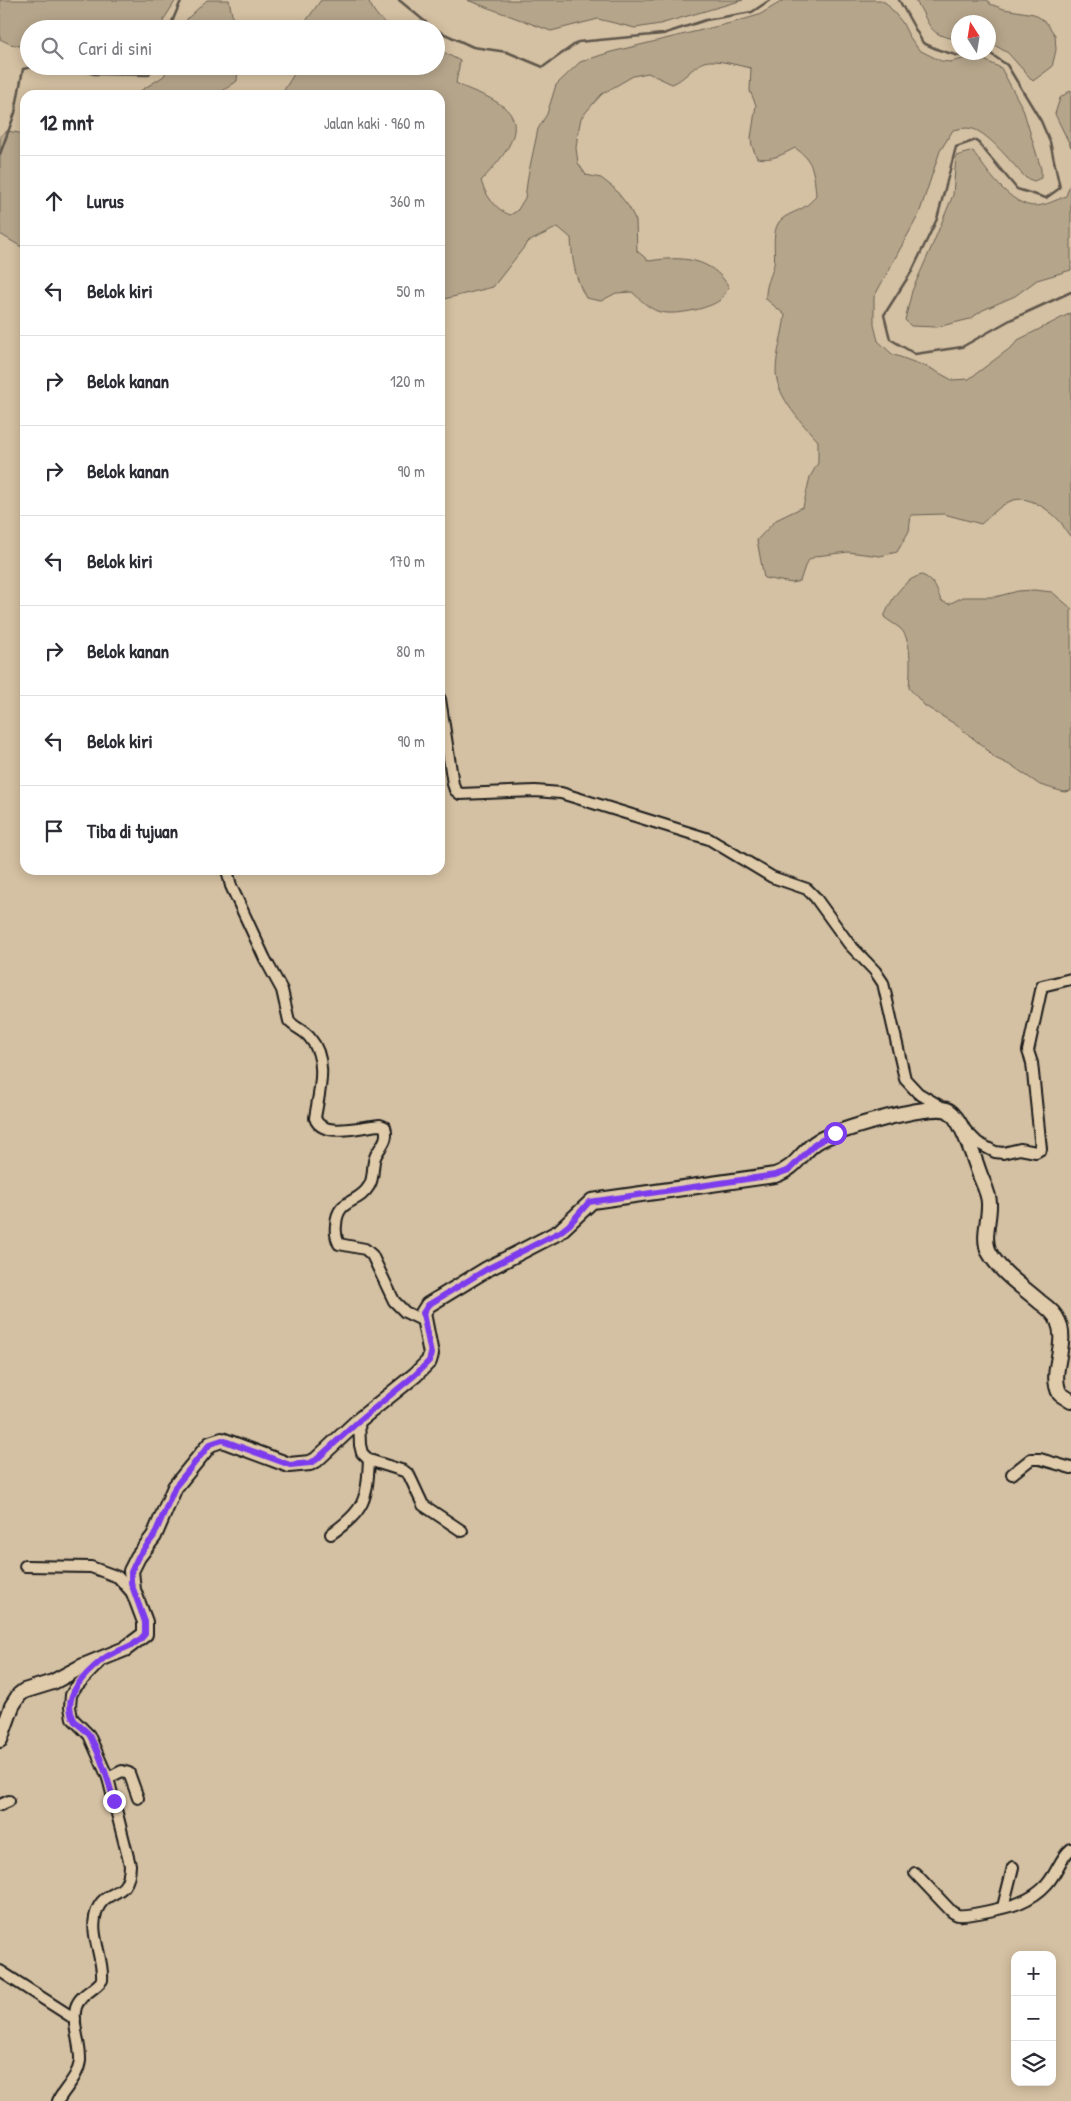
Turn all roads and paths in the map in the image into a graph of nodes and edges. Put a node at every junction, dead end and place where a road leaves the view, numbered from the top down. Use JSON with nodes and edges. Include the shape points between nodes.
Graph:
{"nodes":[{"id":1,"x":445,"y":732,"type":"edge"},
{"id":2,"x":228,"y":875,"type":"edge"},
{"id":3,"x":1071,"y":979,"type":"edge"},
{"id":4,"x":946,"y":1109,"type":"junction"},
{"id":5,"x":960,"y":1126,"type":"junction"},
{"id":6,"x":424,"y":1322,"type":"junction"},
{"id":7,"x":1071,"y":1401,"type":"edge"},
{"id":8,"x":360,"y":1420,"type":"junction"},
{"id":9,"x":369,"y":1460,"type":"junction"},
{"id":10,"x":1071,"y":1468,"type":"edge"},
{"id":11,"x":1012,"y":1474,"type":"dead end"},
{"id":12,"x":462,"y":1530,"type":"dead end"},
{"id":13,"x":331,"y":1534,"type":"dead end"},
{"id":14,"x":25,"y":1566,"type":"dead end"},
{"id":15,"x":135,"y":1596,"type":"junction"},
{"id":16,"x":104,"y":1658,"type":"junction"},
{"id":17,"x":0,"y":1740,"type":"edge"},
{"id":18,"x":108,"y":1778,"type":"junction"},
{"id":19,"x":138,"y":1798,"type":"dead end"},
{"id":20,"x":1071,"y":1849,"type":"edge"},
{"id":21,"x":1013,"y":1867,"type":"dead end"},
{"id":22,"x":915,"y":1873,"type":"dead end"},
{"id":23,"x":1003,"y":1907,"type":"junction"},
{"id":24,"x":0,"y":1971,"type":"edge"},
{"id":25,"x":75,"y":2019,"type":"junction"},
{"id":26,"x":58,"y":2101,"type":"edge"}],
"edges":[{"from":1,"to":4,"type":"street","via":[[453,784],[460,794],[562,793],[709,839],[772,876],[807,890],[883,983],[905,1079],[918,1093]]},
{"from":2,"to":6,"type":"street","via":[[261,951],[282,990],[289,1021],[318,1048],[322,1066],[315,1118],[317,1125],[333,1130],[380,1125],[386,1133],[382,1148],[375,1156],[368,1187],[359,1197],[339,1209],[336,1239],[339,1244],[365,1249],[372,1255],[394,1301],[405,1312]]},
{"from":3,"to":5,"type":"street","via":[[1042,986],[1029,1045],[1040,1149],[1036,1152],[1020,1149],[995,1152]]},
{"from":4,"to":5,"type":"street"},
{"from":4,"to":6,"type":"street","via":[[917,1112],[835,1133],[815,1144],[789,1170],[775,1175],[592,1201],[560,1232],[487,1269],[428,1305],[423,1313]]},
{"from":5,"to":7,"type":"street","via":[[989,1203],[988,1250],[1008,1274],[1056,1316],[1062,1341],[1056,1382],[1060,1394]]},
{"from":6,"to":8,"type":"street","via":[[431,1354],[429,1361]]},
{"from":8,"to":9,"type":"street","via":[[360,1445]]},
{"from":8,"to":15,"type":"street","via":[[316,1460],[296,1466],[222,1440],[210,1444],[175,1487],[154,1536],[135,1562],[131,1577]]},
{"from":9,"to":12,"type":"street","via":[[404,1471],[423,1505]]},
{"from":9,"to":13,"type":"street","via":[[365,1497],[359,1511]]},
{"from":10,"to":11,"type":"street","via":[[1032,1459]]},
{"from":14,"to":15,"type":"street","via":[[91,1567],[118,1577]]},
{"from":15,"to":16,"type":"street","via":[[145,1622],[145,1634],[125,1649]]},
{"from":16,"to":17,"type":"street","via":[[19,1695]]},
{"from":16,"to":18,"type":"street","via":[[75,1688],[70,1707],[72,1718],[89,1736]]},
{"from":18,"to":19,"type":"street","via":[[122,1771],[129,1773]]},
{"from":18,"to":25,"type":"street","via":[[130,1865],[129,1877],[126,1886],[98,1908],[94,1932],[102,1980],[78,2003]]},
{"from":20,"to":23,"type":"street","via":[[1046,1886],[1028,1898]]},
{"from":21,"to":23,"type":"street"},
{"from":22,"to":23,"type":"street","via":[[957,1915]]},
{"from":24,"to":25,"type":"street"},
{"from":25,"to":26,"type":"street","via":[[80,2060],[78,2070]]}]}
